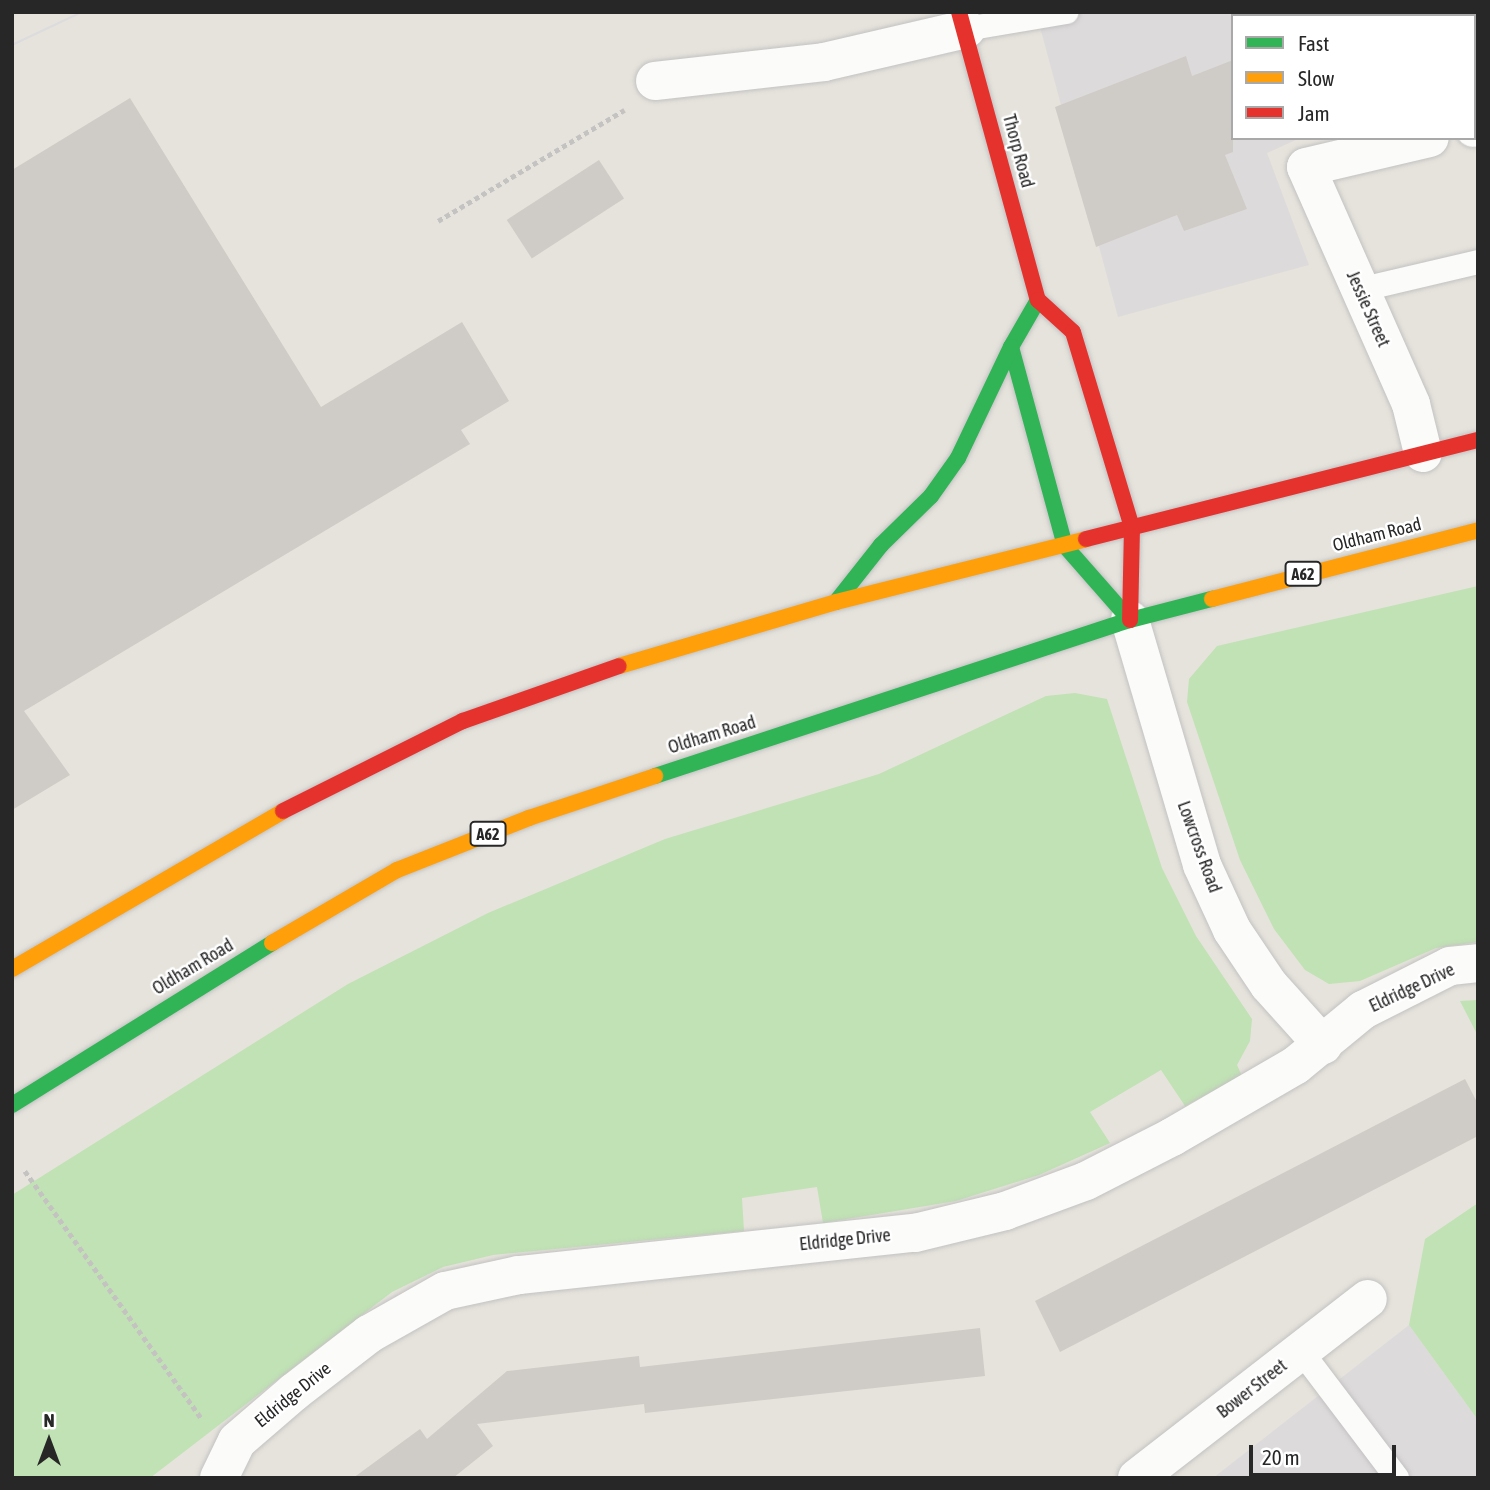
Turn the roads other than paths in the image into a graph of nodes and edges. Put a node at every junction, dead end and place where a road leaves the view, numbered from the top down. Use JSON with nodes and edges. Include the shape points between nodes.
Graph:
{"nodes":[{"id":1,"x":1067,"y":12,"type":"edge"},
{"id":2,"x":962,"y":21,"type":"edge"},
{"id":3,"x":655,"y":80,"type":"road end"},
{"id":4,"x":1421,"y":140,"type":"edge"},
{"id":5,"x":1478,"y":262,"type":"edge"},
{"id":6,"x":1359,"y":290,"type":"junction"},
{"id":7,"x":1038,"y":300,"type":"junction"},
{"id":8,"x":1011,"y":347,"type":"junction"},
{"id":9,"x":1478,"y":440,"type":"edge"},
{"id":10,"x":1423,"y":453,"type":"junction"},
{"id":11,"x":1132,"y":527,"type":"junction"},
{"id":12,"x":1478,"y":530,"type":"edge"},
{"id":13,"x":1065,"y":546,"type":"junction"},
{"id":14,"x":836,"y":603,"type":"junction"},
{"id":15,"x":1130,"y":620,"type":"junction"},
{"id":16,"x":1478,"y":963,"type":"edge"},
{"id":17,"x":12,"y":969,"type":"edge"},
{"id":18,"x":1322,"y":1045,"type":"junction"},
{"id":19,"x":12,"y":1105,"type":"edge"},
{"id":20,"x":1368,"y":1299,"type":"dead end"},
{"id":21,"x":1301,"y":1351,"type":"junction"},
{"id":22,"x":219,"y":1472,"type":"edge"},
{"id":23,"x":1137,"y":1478,"type":"edge"},
{"id":24,"x":1397,"y":1478,"type":"edge"}],
"edges":[{"from":1,"to":2,"type":"lane"},
{"from":2,"to":3,"type":"street","via":[[824,62]]},
{"from":2,"to":7,"type":"main road","name":"Thorp Road"},
{"from":4,"to":6,"type":"street","name":"Jessie Street","via":[[1306,167]]},
{"from":5,"to":6,"type":"lane"},
{"from":6,"to":10,"type":"street","name":"Jessie Street","via":[[1411,404]]},
{"from":7,"to":8,"type":"main road"},
{"from":7,"to":11,"type":"main road","via":[[1073,332]]},
{"from":8,"to":13,"type":"main road"},
{"from":8,"to":14,"type":"main road","via":[[958,457],[931,496],[881,545]]},
{"from":9,"to":10,"type":"main road"},
{"from":10,"to":11,"type":"main road"},
{"from":11,"to":13,"type":"main road"},
{"from":11,"to":15,"type":"main road"},
{"from":12,"to":15,"type":"main road","name":"Oldham Road","number":"A62"},
{"from":13,"to":14,"type":"main road"},
{"from":13,"to":15,"type":"main road"},
{"from":14,"to":17,"type":"main road","via":[[661,651],[463,720],[311,795]]},
{"from":15,"to":18,"type":"street","name":"Lowcross Road","via":[[1202,865],[1269,985]]},
{"from":15,"to":19,"type":"main road","name":"Oldham Road","number":"A62","via":[[662,771],[397,870],[166,1005]]},
{"from":16,"to":18,"type":"street","name":"Eldridge Drive","via":[[1450,966],[1399,991],[1363,1010]]},
{"from":18,"to":22,"type":"street","name":"Eldridge Drive","via":[[1172,1137],[1086,1181],[1004,1211],[915,1233],[519,1275],[445,1291],[369,1334],[237,1441]]},
{"from":20,"to":21,"type":"street","name":"Bower Street"},
{"from":21,"to":23,"type":"street","name":"Bower Street"},
{"from":21,"to":24,"type":"lane"}]}
